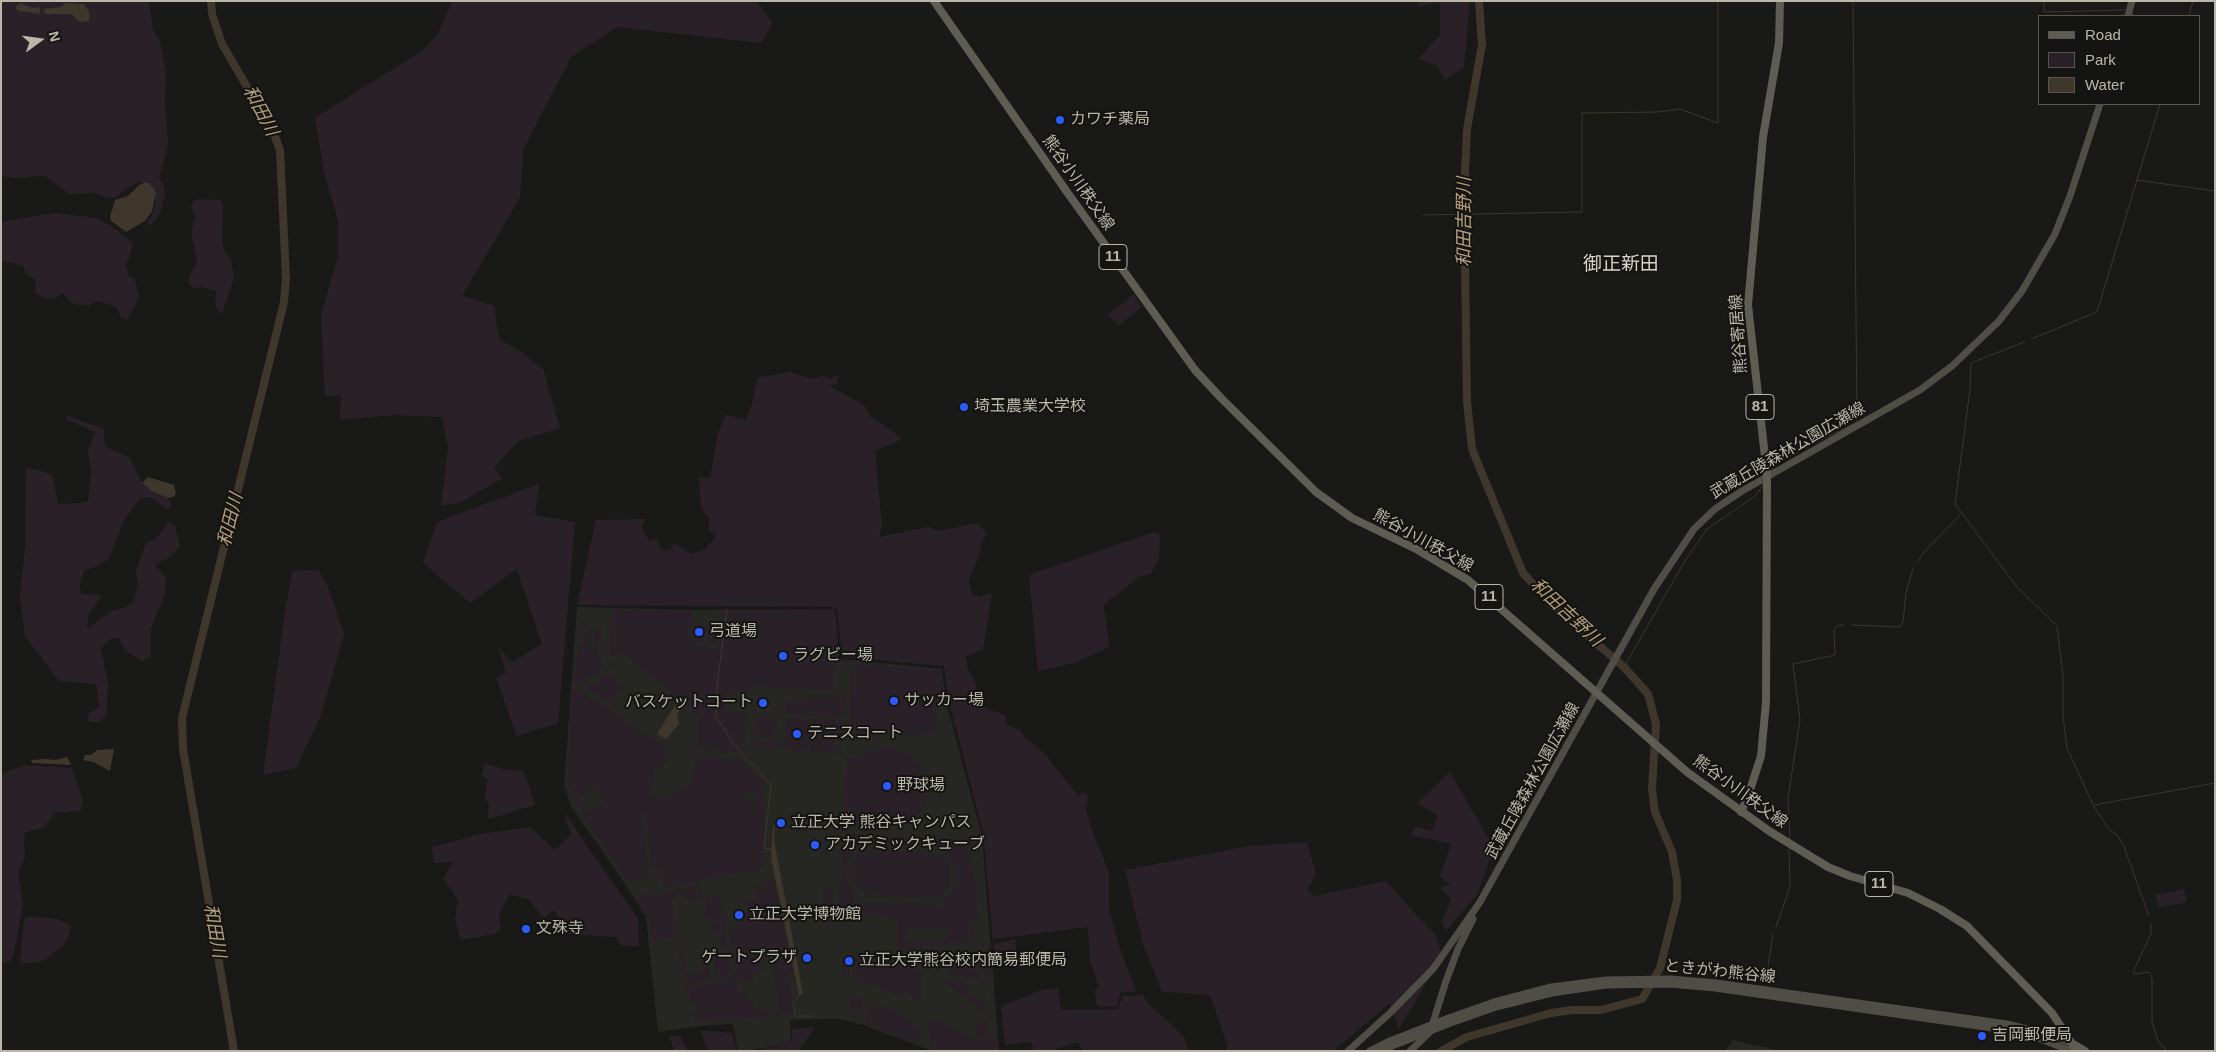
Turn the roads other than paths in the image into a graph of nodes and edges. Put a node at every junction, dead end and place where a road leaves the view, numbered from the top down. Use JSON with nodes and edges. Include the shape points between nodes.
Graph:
{"nodes":[{"id":1,"x":934,"y":1,"type":"edge"},
{"id":2,"x":1780,"y":1,"type":"edge"},
{"id":3,"x":2132,"y":1,"type":"edge"},
{"id":4,"x":2128,"y":15,"type":"edge"},
{"id":5,"x":2100,"y":105,"type":"edge"},
{"id":6,"x":1770,"y":474,"type":"junction"},
{"id":7,"x":1597,"y":693,"type":"junction"},
{"id":8,"x":1741,"y":812,"type":"junction"},
{"id":9,"x":1480,"y":902,"type":"junction"},
{"id":10,"x":1391,"y":1044,"type":"junction"},
{"id":11,"x":2074,"y":1048,"type":"edge"},
{"id":12,"x":1348,"y":1051,"type":"edge"},
{"id":13,"x":1370,"y":1051,"type":"edge"},
{"id":14,"x":1382,"y":1051,"type":"edge"},
{"id":15,"x":1410,"y":1051,"type":"edge"},
{"id":16,"x":2085,"y":1051,"type":"edge"}],
"edges":[{"from":1,"to":7,"type":"main road","name":"熊谷小川秩父線","number":"11","via":[[1128,278],[1196,370],[1221,398],[1324,499],[1352,518],[1418,550],[1468,580]]},
{"from":2,"to":6,"type":"main road","name":"熊谷寄居線","number":"81","via":[[1779,43],[1764,137],[1748,305]]},
{"from":3,"to":4,"type":"main road"},
{"from":5,"to":6,"type":"main road","name":"武蔵丘陵森林公園広瀬線","via":[[2064,215],[2022,291],[1999,321],[1952,366],[1920,390]]},
{"from":6,"to":7,"type":"main road","name":"武蔵丘陵森林公園広瀬線","via":[[1726,500],[1694,529],[1654,589]]},
{"from":6,"to":8,"type":"main road","name":"熊谷寄居線","number":"81","via":[[1764,737],[1755,776]]},
{"from":7,"to":8,"type":"main road","name":"熊谷小川秩父線","number":"11","via":[[1694,778]]},
{"from":7,"to":9,"type":"main road","name":"武蔵丘陵森林公園広瀬線"},
{"from":8,"to":11,"type":"main road","name":"熊谷小川秩父線","number":"11","via":[[1828,867],[1908,893],[1962,922],[2048,1008]]},
{"from":9,"to":12,"type":"main road","name":"武蔵丘陵森林公園広瀬線","via":[[1433,969]]},
{"from":9,"to":15,"type":"main road","name":"武蔵丘陵森林公園広瀬線","via":[[1452,965],[1430,1032]]},
{"from":10,"to":11,"type":"main road","name":"ときがわ熊谷線","bridge":true,"via":[[1447,1021],[1552,993],[1633,981],[1670,981],[1716,983],[2007,1024],[2051,1035]]},
{"from":10,"to":13,"type":"main road","name":"ときがわ熊谷線"},
{"from":10,"to":14,"type":"main road","name":"ときがわ熊谷線"},
{"from":11,"to":16,"type":"main road","name":"熊谷小川秩父線","number":"11"}]}
